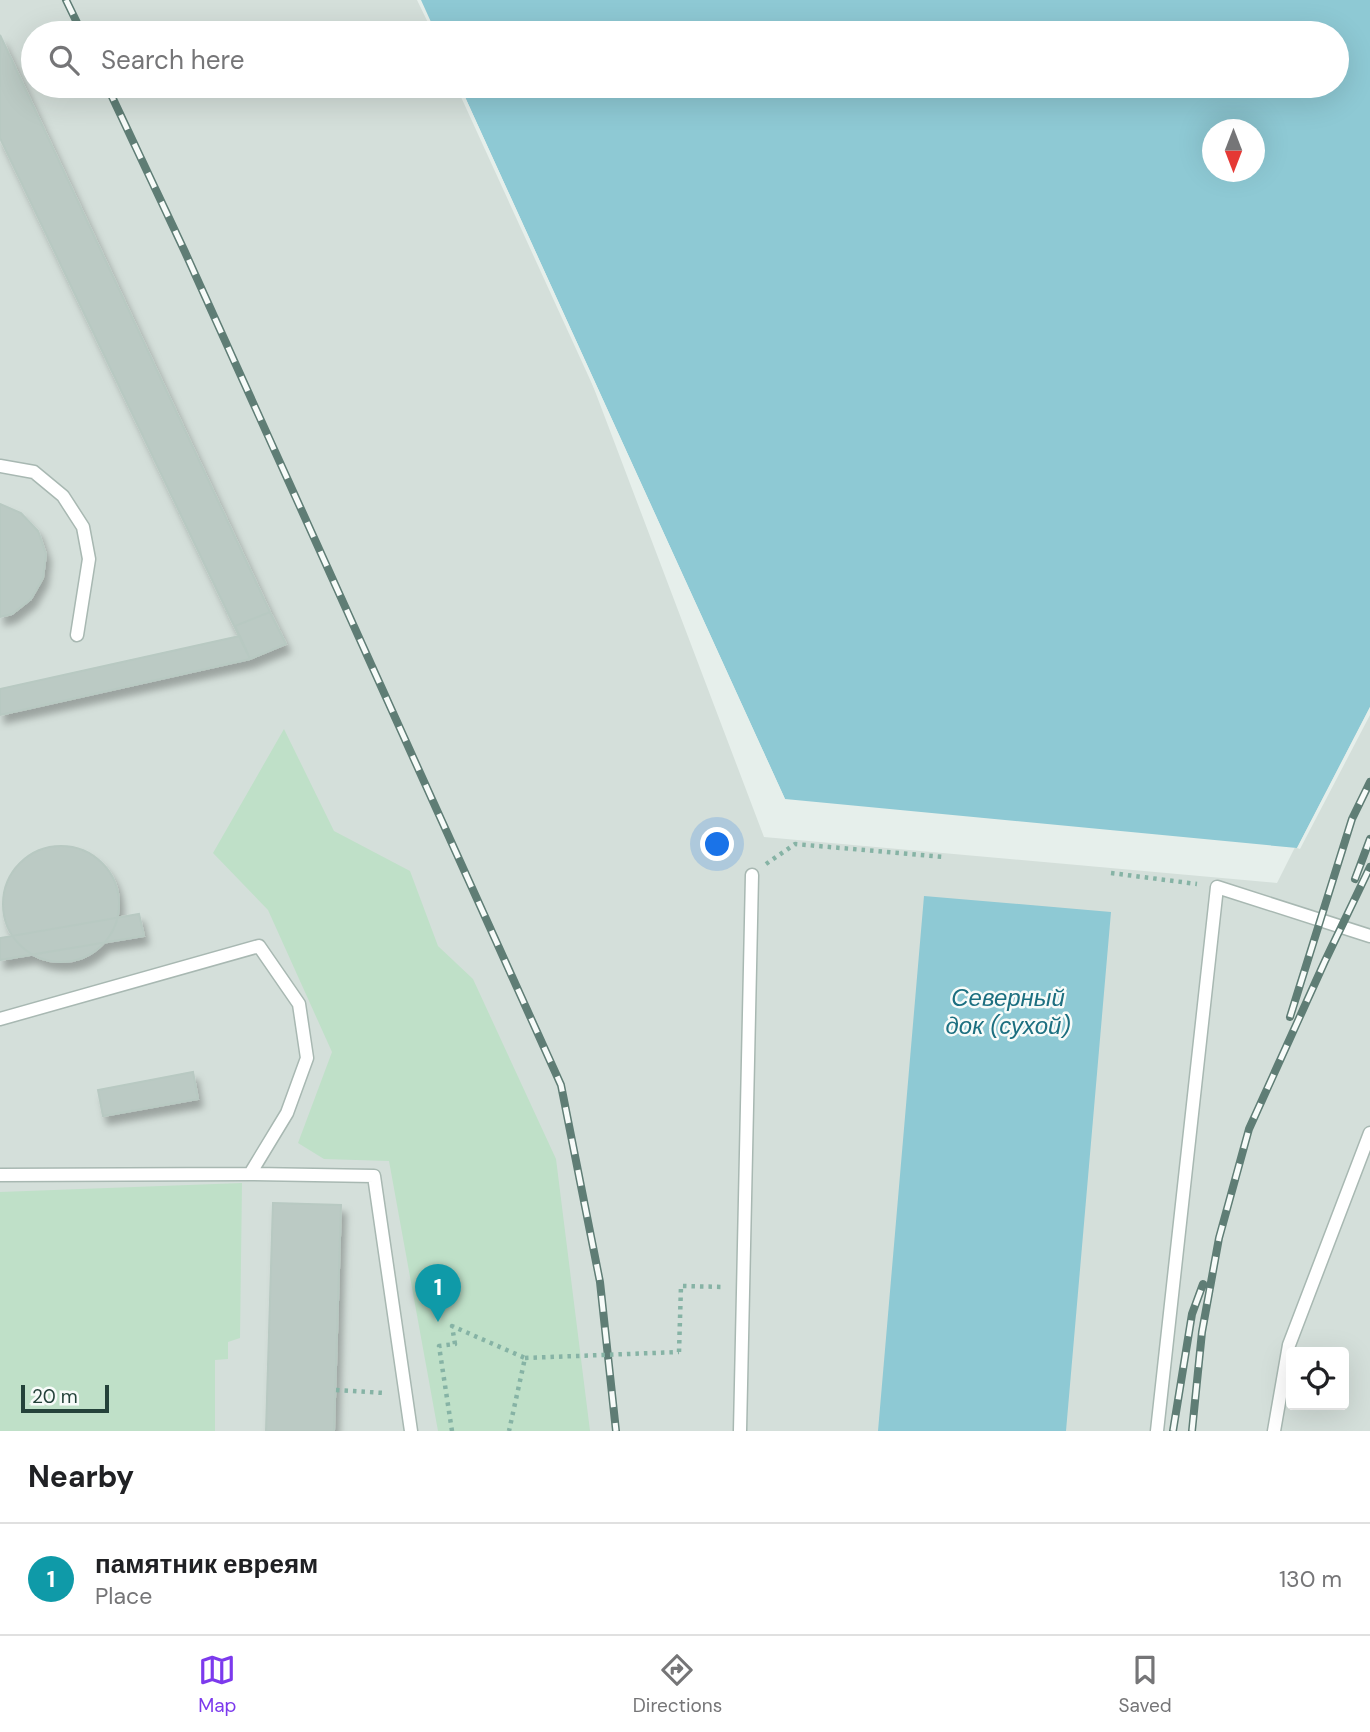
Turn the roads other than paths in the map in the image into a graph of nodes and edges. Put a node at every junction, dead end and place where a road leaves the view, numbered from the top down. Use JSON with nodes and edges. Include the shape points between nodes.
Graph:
{"nodes":[{"id":1,"x":0,"y":466,"type":"edge"},
{"id":2,"x":77,"y":635,"type":"dead end"},
{"id":3,"x":752,"y":875,"type":"road end"},
{"id":4,"x":1370,"y":936,"type":"edge"},
{"id":5,"x":0,"y":1018,"type":"edge"},
{"id":6,"x":1370,"y":1133,"type":"edge"},
{"id":7,"x":250,"y":1174,"type":"junction"},
{"id":8,"x":0,"y":1175,"type":"edge"},
{"id":9,"x":411,"y":1431,"type":"edge"},
{"id":10,"x":740,"y":1431,"type":"edge"},
{"id":11,"x":1157,"y":1431,"type":"edge"},
{"id":12,"x":1274,"y":1431,"type":"edge"}],
"edges":[{"from":1,"to":2,"type":"lane","via":[[34,472],[63,496],[83,527],[89,559]]},
{"from":3,"to":10,"type":"lane"},
{"from":4,"to":11,"type":"lane","via":[[1217,887]]},
{"from":5,"to":7,"type":"lane","via":[[259,946],[299,1004],[307,1058],[287,1113]]},
{"from":6,"to":12,"type":"lane","via":[[1289,1345]]},
{"from":7,"to":8,"type":"lane"},
{"from":7,"to":9,"type":"lane","via":[[374,1176]]}]}
